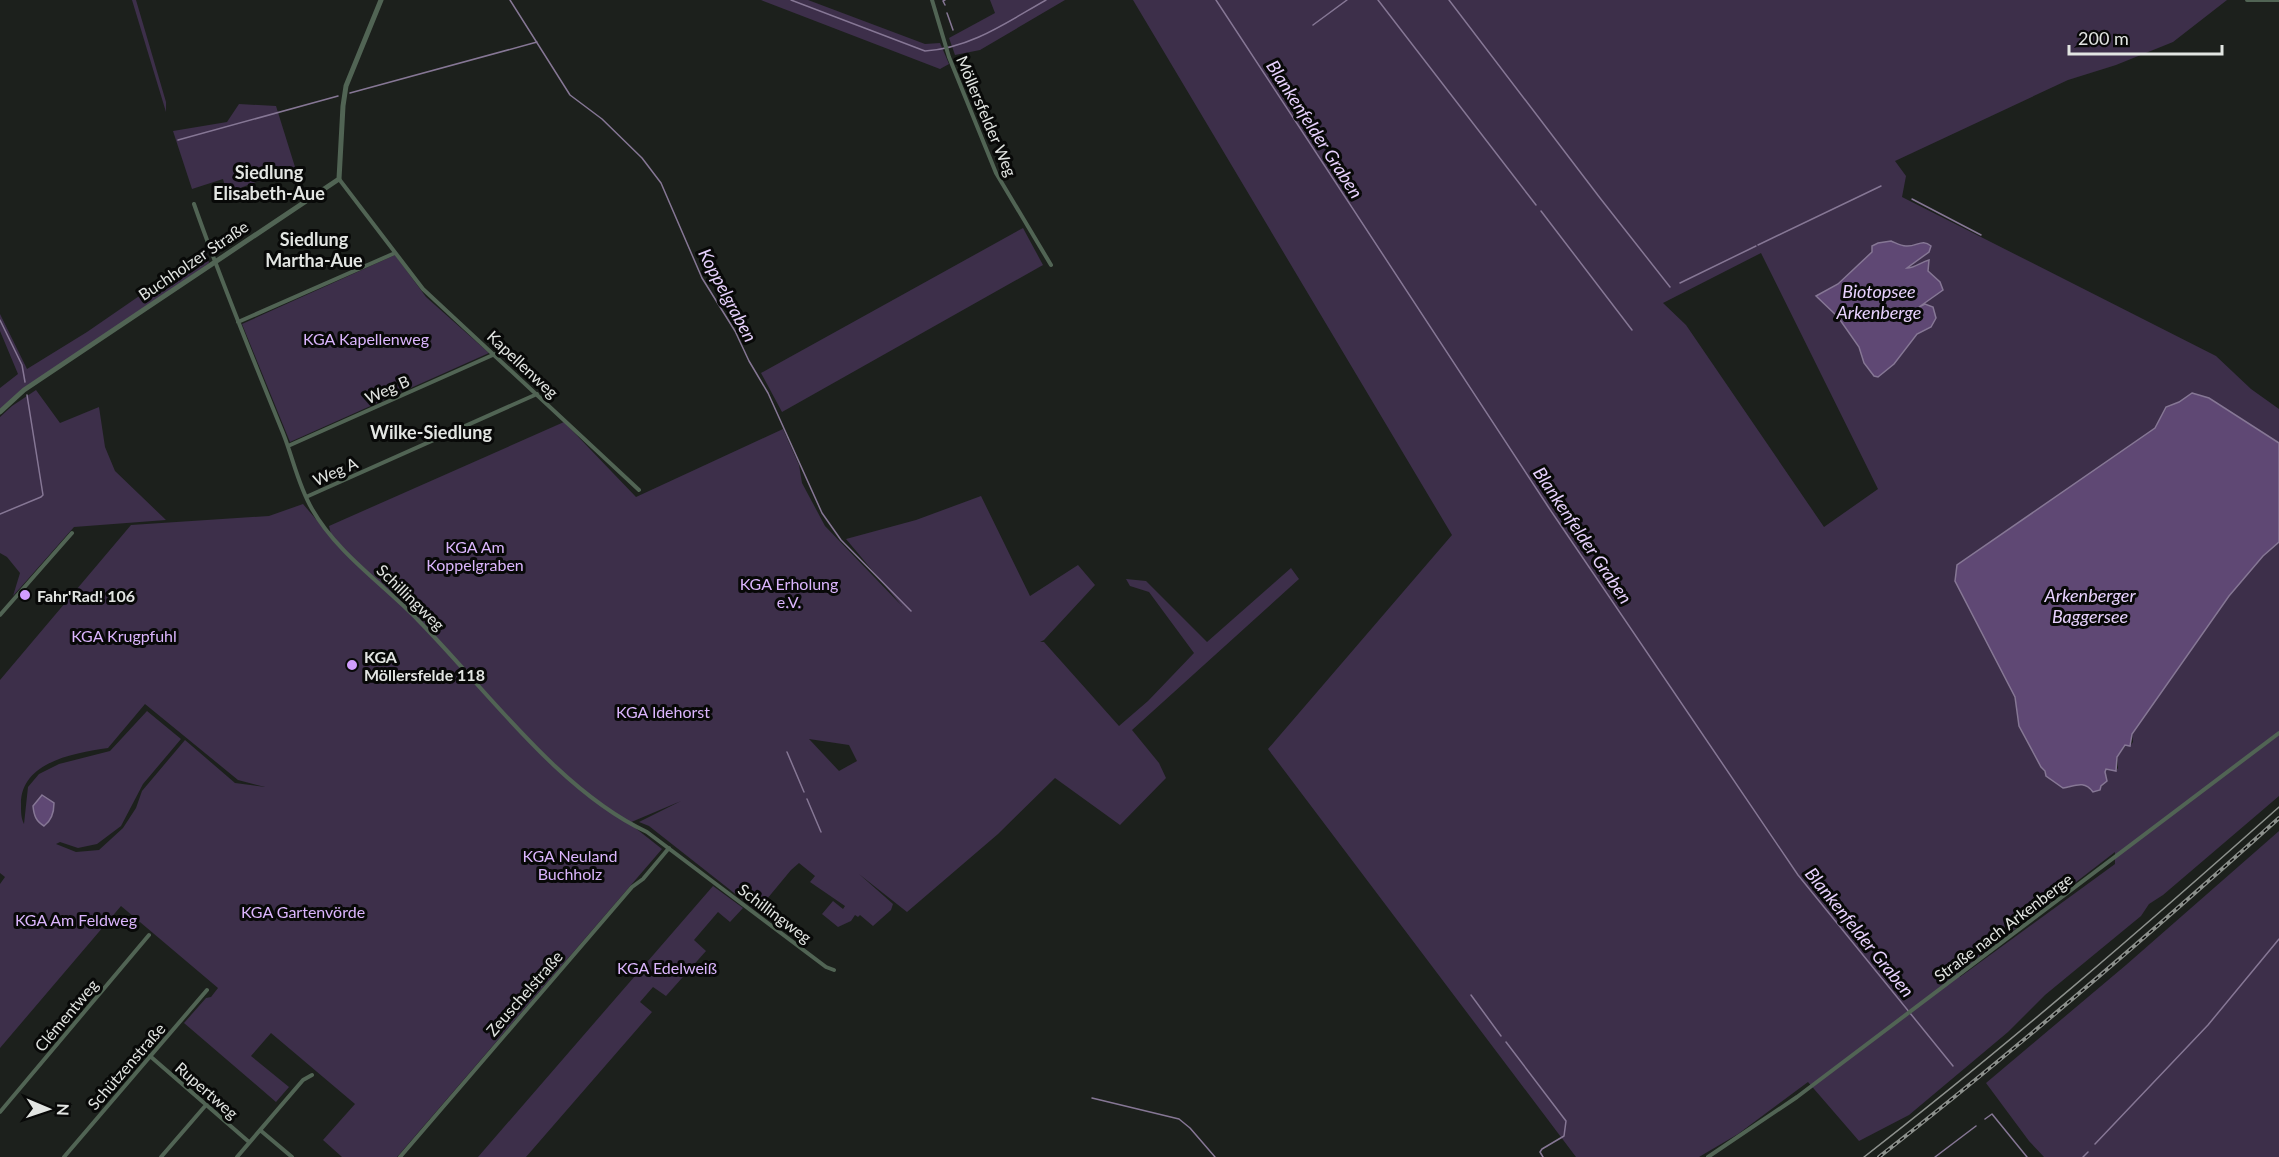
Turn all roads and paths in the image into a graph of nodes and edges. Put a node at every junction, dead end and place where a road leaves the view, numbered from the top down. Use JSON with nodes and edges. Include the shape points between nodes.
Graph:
{"nodes":[{"id":1,"x":381,"y":0,"type":"edge"},
{"id":2,"x":932,"y":0,"type":"edge"},
{"id":3,"x":2247,"y":0,"type":"edge"},
{"id":4,"x":2279,"y":0,"type":"edge"},
{"id":5,"x":339,"y":179,"type":"junction"},
{"id":6,"x":194,"y":204,"type":"dead end"},
{"id":7,"x":395,"y":253,"type":"junction"},
{"id":8,"x":215,"y":261,"type":"junction"},
{"id":9,"x":1051,"y":265,"type":"dead end"},
{"id":10,"x":237,"y":322,"type":"junction"},
{"id":11,"x":495,"y":354,"type":"junction"},
{"id":12,"x":537,"y":394,"type":"junction"},
{"id":13,"x":0,"y":412,"type":"edge"},
{"id":14,"x":288,"y":446,"type":"junction"},
{"id":15,"x":639,"y":490,"type":"dead end"},
{"id":16,"x":306,"y":497,"type":"junction"},
{"id":17,"x":72,"y":533,"type":"dead end"},
{"id":18,"x":0,"y":615,"type":"edge"},
{"id":19,"x":2279,"y":733,"type":"edge"},
{"id":20,"x":669,"y":848,"type":"junction"},
{"id":21,"x":149,"y":935,"type":"dead end"},
{"id":22,"x":834,"y":970,"type":"dead end"},
{"id":23,"x":207,"y":990,"type":"dead end"},
{"id":24,"x":150,"y":1056,"type":"junction"},
{"id":25,"x":312,"y":1075,"type":"dead end"},
{"id":26,"x":206,"y":1105,"type":"junction"},
{"id":27,"x":0,"y":1112,"type":"edge"},
{"id":28,"x":260,"y":1130,"type":"junction"},
{"id":29,"x":249,"y":1142,"type":"junction"},
{"id":30,"x":64,"y":1157,"type":"edge"},
{"id":31,"x":161,"y":1157,"type":"edge"},
{"id":32,"x":237,"y":1157,"type":"edge"},
{"id":33,"x":292,"y":1157,"type":"edge"},
{"id":34,"x":400,"y":1157,"type":"edge"},
{"id":35,"x":1708,"y":1157,"type":"edge"}],
"edges":[{"from":1,"to":5,"type":"street","via":[[346,86]]},
{"from":2,"to":9,"type":"street","name":"Möllersfelder Weg","via":[[949,57],[996,173]]},
{"from":3,"to":4,"type":"street"},
{"from":5,"to":7,"type":"street","name":"Kapellenweg"},
{"from":5,"to":8,"type":"street","name":"Buchholzer Straße"},
{"from":6,"to":8,"type":"street","name":"Schillingweg"},
{"from":7,"to":10,"type":"street"},
{"from":7,"to":11,"type":"street","name":"Kapellenweg","via":[[423,289]]},
{"from":8,"to":10,"type":"street","name":"Schillingweg"},
{"from":8,"to":13,"type":"street","name":"Buchholzer Straße","via":[[24,390]]},
{"from":10,"to":14,"type":"street","name":"Schillingweg"},
{"from":11,"to":12,"type":"street","name":"Kapellenweg"},
{"from":11,"to":14,"type":"street","name":"Weg B"},
{"from":12,"to":15,"type":"street","name":"Kapellenweg"},
{"from":12,"to":16,"type":"street","name":"Weg A"},
{"from":14,"to":16,"type":"street","name":"Schillingweg"},
{"from":16,"to":20,"type":"street","name":"Schillingweg","via":[[333,539],[417,619],[508,718],[619,818]]},
{"from":17,"to":18,"type":"street"},
{"from":19,"to":35,"type":"street","name":"Straße nach Arkenberge","via":[[1903,1018],[1768,1118]]},
{"from":20,"to":22,"type":"street","name":"Schillingweg","via":[[826,968]]},
{"from":20,"to":34,"type":"street","name":"Zeuschelstraße"},
{"from":21,"to":27,"type":"street","name":"Clémentweg"},
{"from":23,"to":24,"type":"street","name":"Schützenstraße"},
{"from":24,"to":26,"type":"street","name":"Rupertweg"},
{"from":24,"to":30,"type":"street","name":"Schützenstraße"},
{"from":25,"to":28,"type":"street","via":[[303,1080]]},
{"from":26,"to":29,"type":"street","name":"Rupertweg"},
{"from":26,"to":31,"type":"street"},
{"from":28,"to":29,"type":"street"},
{"from":28,"to":33,"type":"street"},
{"from":29,"to":32,"type":"street"}]}
